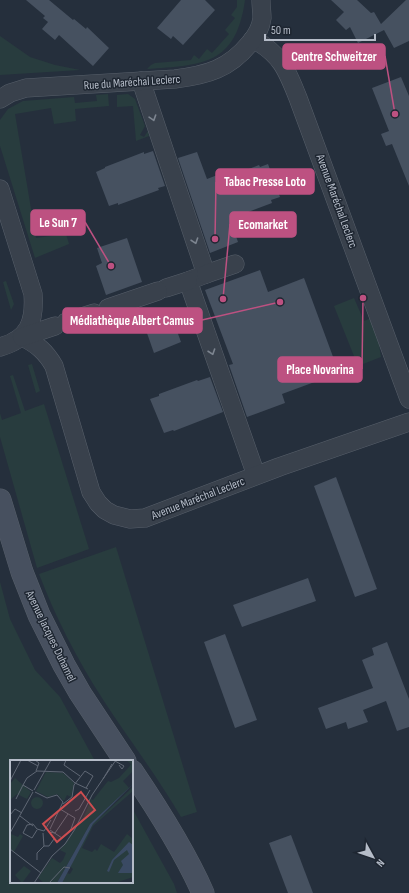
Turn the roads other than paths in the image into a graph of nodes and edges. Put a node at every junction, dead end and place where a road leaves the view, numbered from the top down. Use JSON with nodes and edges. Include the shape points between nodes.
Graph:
{"nodes":[{"id":1,"x":261,"y":0,"type":"edge"},
{"id":2,"x":253,"y":39,"type":"junction"},
{"id":3,"x":141,"y":81,"type":"junction"},
{"id":4,"x":0,"y":99,"type":"edge"},
{"id":5,"x":0,"y":190,"type":"edge"},
{"id":6,"x":235,"y":264,"type":"dead end"},
{"id":7,"x":206,"y":274,"type":"junction"},
{"id":8,"x":188,"y":281,"type":"junction"},
{"id":9,"x":22,"y":337,"type":"junction"},
{"id":10,"x":0,"y":347,"type":"edge"},
{"id":11,"x":409,"y":399,"type":"edge"},
{"id":12,"x":409,"y":422,"type":"edge"},
{"id":13,"x":256,"y":475,"type":"junction"},
{"id":14,"x":0,"y":500,"type":"edge"},
{"id":15,"x":124,"y":760,"type":"edge"},
{"id":16,"x":133,"y":772,"type":"edge"},
{"id":17,"x":203,"y":893,"type":"edge"}],
"edges":[{"from":1,"to":2,"type":"street","name":"Rue du Maréchal Leclerc","via":[[262,18]]},
{"from":2,"to":3,"type":"street","name":"Rue du Maréchal Leclerc","via":[[234,60],[209,73],[193,77]]},
{"from":2,"to":11,"type":"street","name":"Avenue Maréchal Leclerc","via":[[264,45],[285,67]]},
{"from":3,"to":4,"type":"street","name":"Rue du Maréchal Leclerc","via":[[26,88]]},
{"from":3,"to":7,"type":"street","one_way":true},
{"from":5,"to":9,"type":"street","via":[[33,294],[33,315]]},
{"from":6,"to":7,"type":"street"},
{"from":7,"to":8,"type":"street"},
{"from":8,"to":9,"type":"street"},
{"from":8,"to":13,"type":"street","one_way":true},
{"from":9,"to":10,"type":"street"},
{"from":9,"to":13,"type":"street","name":"Avenue Maréchal Leclerc","via":[[33,342],[54,366],[91,492],[109,513],[122,518],[145,518]]},
{"from":12,"to":13,"type":"street","name":"Avenue Maréchal Leclerc"},
{"from":14,"to":15,"type":"main road","name":"Avenue Jacques Duhamel","via":[[22,572],[39,615],[64,666]]},
{"from":16,"to":17,"type":"main road","via":[[151,799]]}]}
